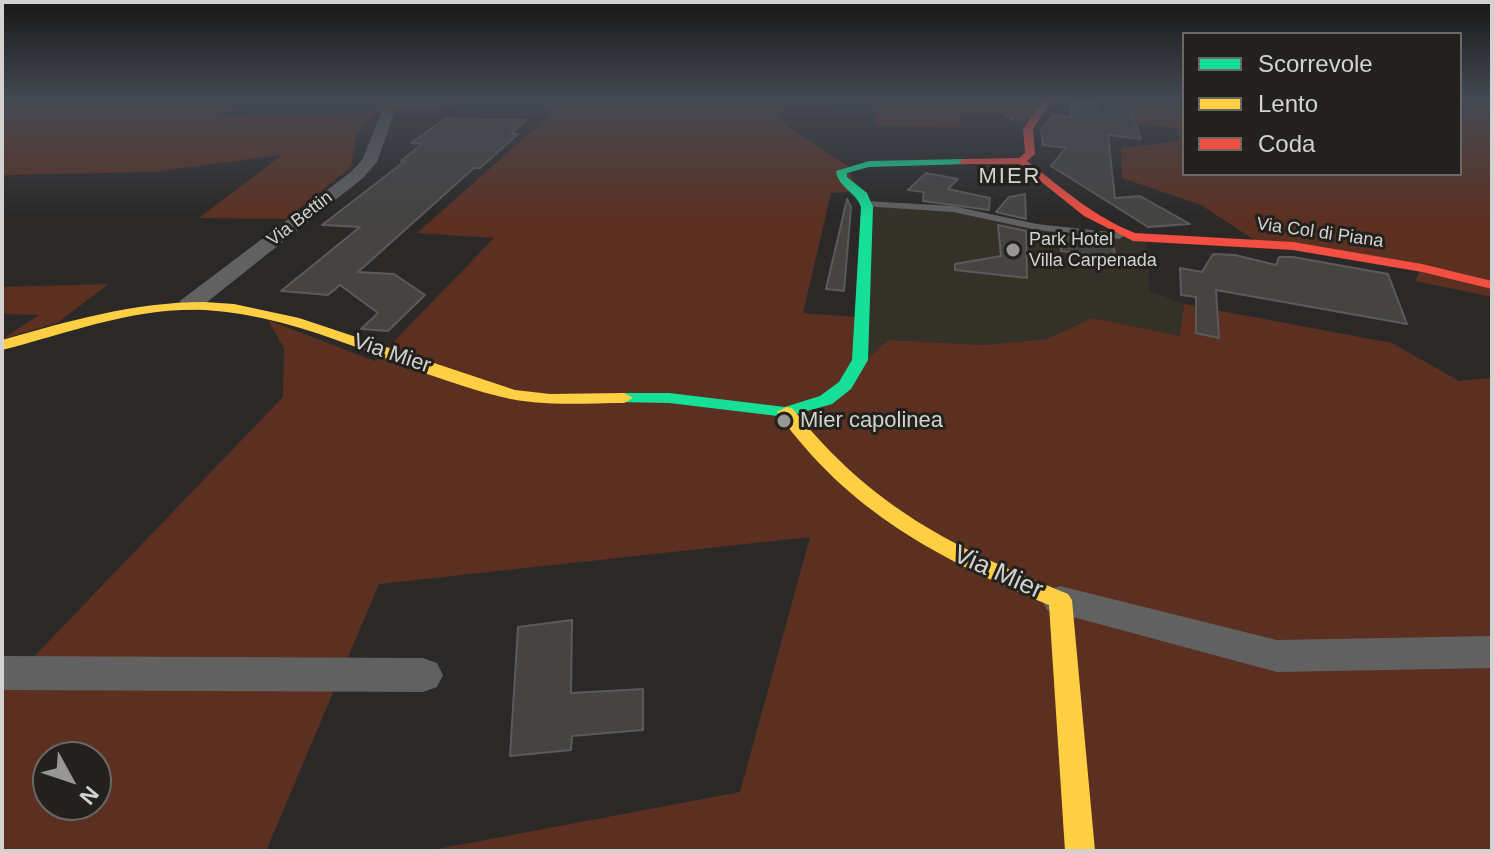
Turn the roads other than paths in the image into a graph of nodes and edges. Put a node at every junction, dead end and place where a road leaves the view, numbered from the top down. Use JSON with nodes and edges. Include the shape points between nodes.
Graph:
{"nodes":[{"id":1,"x":377,"y":140,"type":"edge"},
{"id":2,"x":1029,"y":140,"type":"edge"},
{"id":3,"x":1021,"y":161,"type":"junction"},
{"id":4,"x":866,"y":204,"type":"junction"},
{"id":5,"x":1133,"y":237,"type":"junction"},
{"id":6,"x":1492,"y":285,"type":"edge"},
{"id":7,"x":189,"y":305,"type":"junction"},
{"id":8,"x":2,"y":345,"type":"edge"},
{"id":9,"x":786,"y":412,"type":"junction"},
{"id":10,"x":1060,"y":600,"type":"junction"},
{"id":11,"x":1492,"y":652,"type":"edge"},
{"id":12,"x":2,"y":673,"type":"edge"},
{"id":13,"x":423,"y":675,"type":"dead end"},
{"id":14,"x":1080,"y":851,"type":"edge"}],
"edges":[{"from":1,"to":7,"type":"street","name":"Via Bettin","via":[[357,175]]},
{"from":2,"to":3,"type":"street","via":[[1030,154]]},
{"from":3,"to":4,"type":"street","via":[[845,168],[839,174]]},
{"from":3,"to":5,"type":"street","name":"Via Col di Piana","via":[[1086,211]]},
{"from":4,"to":5,"type":"lane","via":[[953,209],[1037,227]]},
{"from":4,"to":9,"type":"street","name":"Via Mier","via":[[860,360],[845,385],[826,400]]},
{"from":5,"to":6,"type":"street","name":"Via Col di Piana","via":[[1284,245]]},
{"from":7,"to":8,"type":"street","name":"Via Mier","via":[[108,314]]},
{"from":7,"to":9,"type":"street","name":"Via Mier","via":[[272,317],[526,397],[669,398]]},
{"from":9,"to":10,"type":"street","name":"Via Mier","via":[[849,485],[888,518],[981,569]]},
{"from":10,"to":11,"type":"street","via":[[1277,656]]},
{"from":10,"to":14,"type":"street","name":"Via Mier"},
{"from":12,"to":13,"type":"street"}]}
